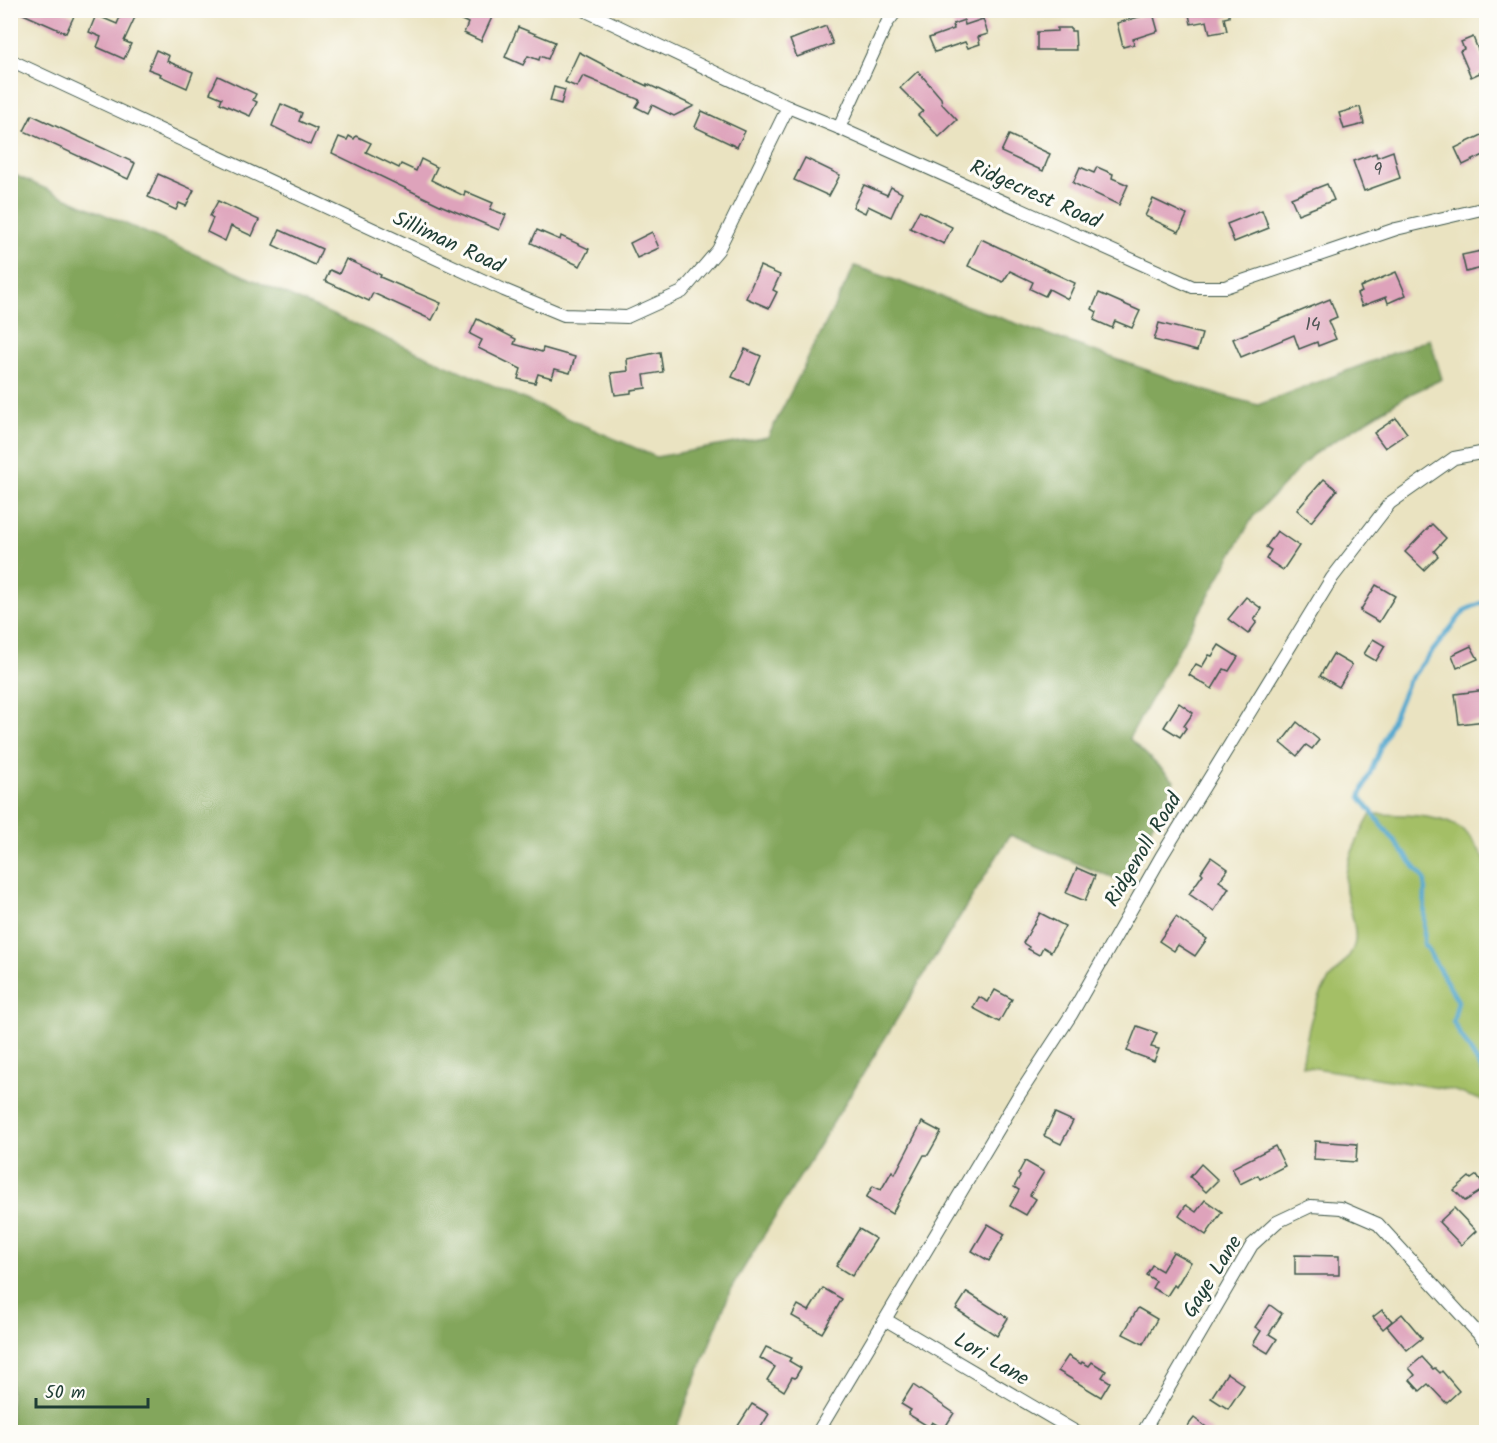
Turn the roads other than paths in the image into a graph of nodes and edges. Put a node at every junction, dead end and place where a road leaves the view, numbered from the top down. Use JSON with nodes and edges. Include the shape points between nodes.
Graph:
{"nodes":[{"id":1,"x":897,"y":10,"type":"edge"},
{"id":2,"x":585,"y":11,"type":"edge"},
{"id":3,"x":10,"y":60,"type":"edge"},
{"id":4,"x":788,"y":107,"type":"junction"},
{"id":5,"x":839,"y":128,"type":"junction"},
{"id":6,"x":1486,"y":208,"type":"edge"},
{"id":7,"x":1486,"y":452,"type":"edge"},
{"id":8,"x":886,"y":1320,"type":"junction"},
{"id":9,"x":1486,"y":1341,"type":"edge"},
{"id":10,"x":818,"y":1432,"type":"edge"},
{"id":11,"x":1076,"y":1432,"type":"edge"},
{"id":12,"x":1143,"y":1432,"type":"edge"}],
"edges":[{"from":1,"to":5,"type":"street","via":[[887,23]]},
{"from":2,"to":4,"type":"street","name":"Ridgecrest Road"},
{"from":3,"to":4,"type":"street","name":"Silliman Road","via":[[564,315],[627,317],[682,292],[718,249]]},
{"from":4,"to":5,"type":"street","name":"Ridgecrest Road"},
{"from":5,"to":6,"type":"street","name":"Ridgecrest Road","via":[[1193,287],[1225,287],[1396,229]]},
{"from":7,"to":8,"type":"street","name":"Ridgenoll Road","via":[[1454,458],[1390,503],[1332,578]]},
{"from":8,"to":10,"type":"street","name":"Ridgenoll Road"},
{"from":8,"to":11,"type":"street","name":"Lori Lane"},
{"from":9,"to":12,"type":"street","name":"Gaye Lane","via":[[1378,1224],[1341,1208],[1311,1206],[1277,1222],[1252,1245]]}]}
